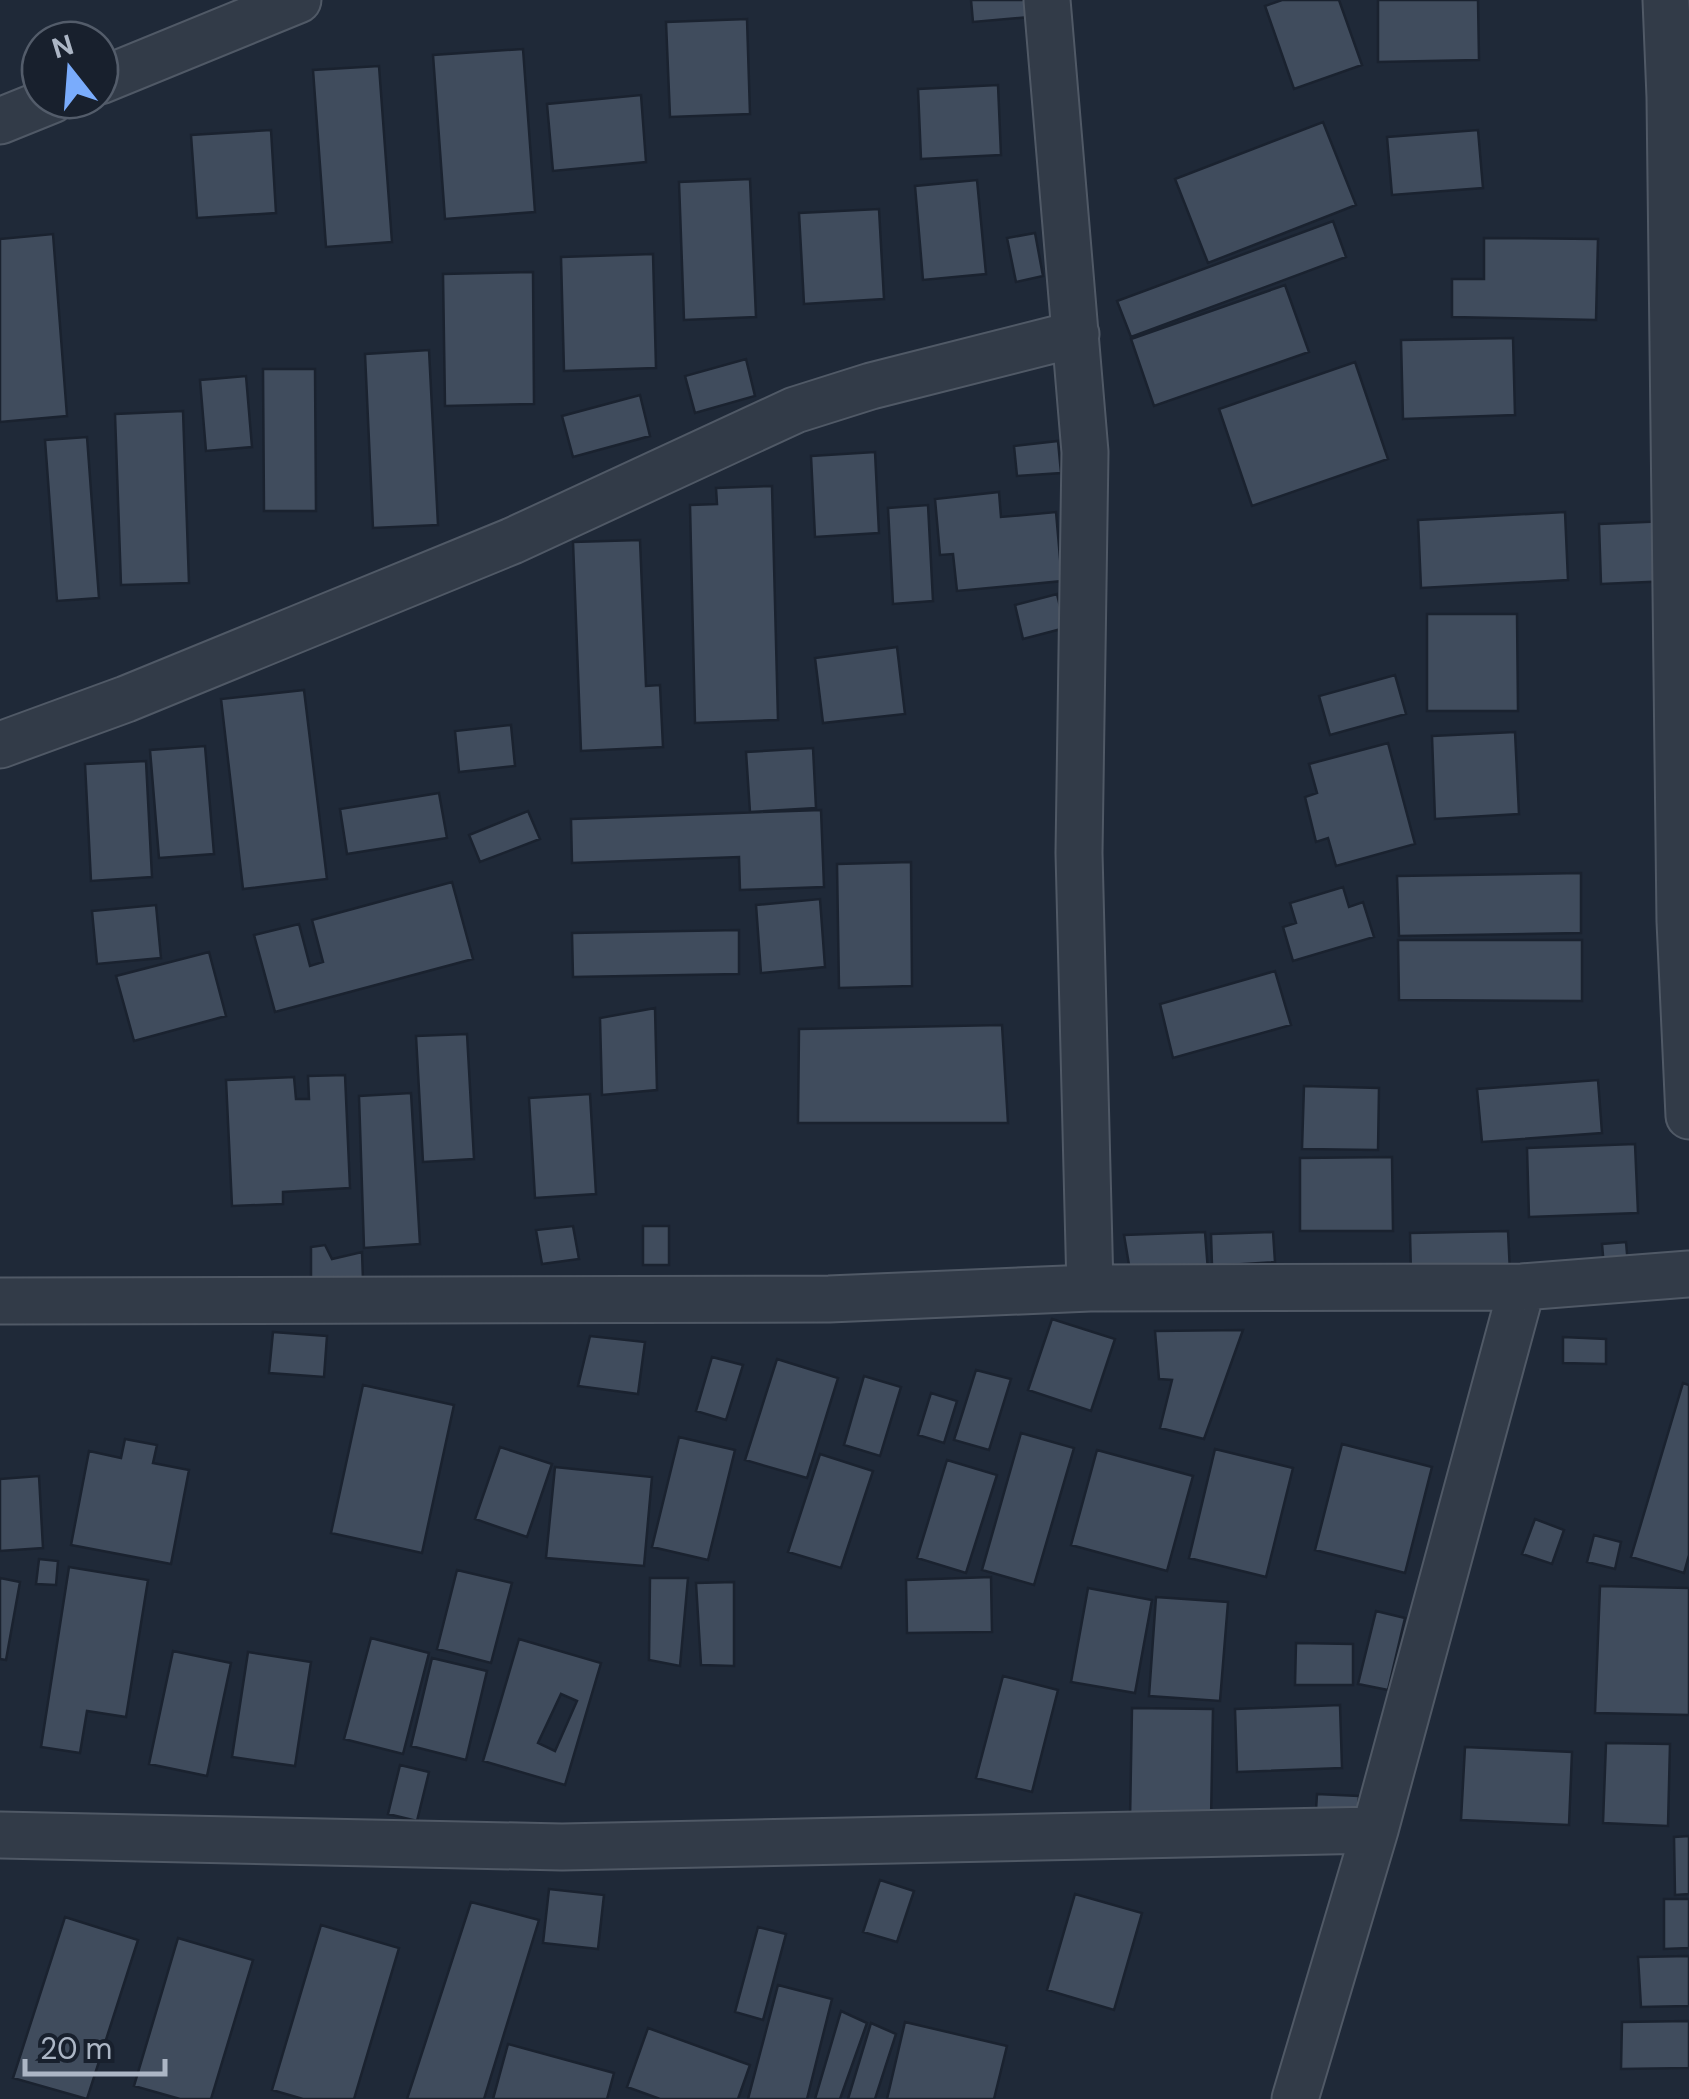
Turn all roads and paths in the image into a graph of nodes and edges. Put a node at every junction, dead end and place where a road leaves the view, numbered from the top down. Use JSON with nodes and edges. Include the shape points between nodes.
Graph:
{"nodes":[{"id":1,"x":298,"y":0,"type":"edge"},
{"id":2,"x":1047,"y":0,"type":"edge"},
{"id":3,"x":1666,"y":0,"type":"edge"},
{"id":4,"x":120,"y":72,"type":"edge"},
{"id":5,"x":1680,"y":98,"type":"edge"},
{"id":6,"x":1076,"y":334,"type":"junction"},
{"id":7,"x":0,"y":745,"type":"edge"},
{"id":8,"x":1689,"y":1116,"type":"edge"},
{"id":9,"x":1689,"y":1274,"type":"edge"},
{"id":10,"x":1522,"y":1287,"type":"junction"},
{"id":11,"x":1090,"y":1288,"type":"junction"},
{"id":12,"x":0,"y":1301,"type":"edge"},
{"id":13,"x":1375,"y":1830,"type":"junction"},
{"id":14,"x":0,"y":1835,"type":"edge"},
{"id":15,"x":1294,"y":2099,"type":"edge"}],
"edges":[{"from":1,"to":4,"type":"street"},
{"from":2,"to":6,"type":"street"},
{"from":3,"to":5,"type":"street"},
{"from":5,"to":8,"type":"street","via":[[1680,921]]},
{"from":6,"to":7,"type":"street","via":[[795,410],[512,541]]},
{"from":6,"to":11,"type":"street","via":[[1085,452],[1079,854]]},
{"from":9,"to":10,"type":"street"},
{"from":10,"to":11,"type":"street"},
{"from":10,"to":13,"type":"street"},
{"from":11,"to":12,"type":"street","via":[[829,1299]]},
{"from":13,"to":14,"type":"street","via":[[562,1848]]},
{"from":13,"to":15,"type":"street"}]}
